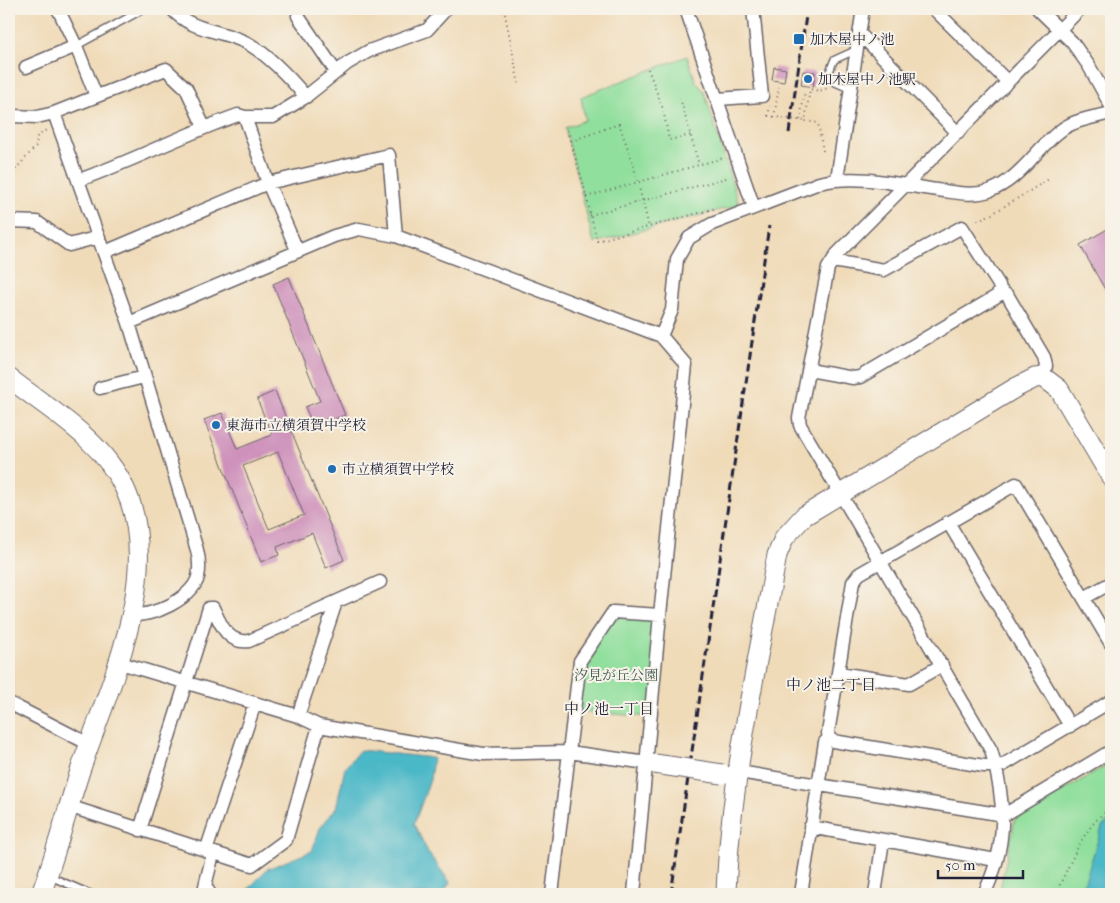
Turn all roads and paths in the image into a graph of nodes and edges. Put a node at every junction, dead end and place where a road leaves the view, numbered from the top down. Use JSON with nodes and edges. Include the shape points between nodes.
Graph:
{"nodes":[{"id":1,"x":58,"y":9,"type":"edge"},
{"id":2,"x":150,"y":9,"type":"edge"},
{"id":3,"x":172,"y":9,"type":"edge"},
{"id":4,"x":446,"y":9,"type":"edge"},
{"id":5,"x":504,"y":9,"type":"edge"},
{"id":6,"x":686,"y":9,"type":"edge"},
{"id":7,"x":753,"y":9,"type":"edge"},
{"id":8,"x":863,"y":9,"type":"edge"},
{"id":9,"x":934,"y":9,"type":"edge"},
{"id":10,"x":1038,"y":9,"type":"edge"},
{"id":11,"x":1080,"y":9,"type":"edge"},
{"id":12,"x":298,"y":16,"type":"dead end"},
{"id":13,"x":1058,"y":30,"type":"junction"},
{"id":14,"x":859,"y":33,"type":"junction"},
{"id":15,"x":76,"y":46,"type":"junction"},
{"id":16,"x":856,"y":50,"type":"junction"},
{"id":17,"x":26,"y":67,"type":"dead end"},
{"id":18,"x":648,"y":69,"type":"dead end"},
{"id":19,"x":336,"y":72,"type":"junction"},
{"id":20,"x":1008,"y":82,"type":"junction"},
{"id":21,"x":519,"y":85,"type":"dead end"},
{"id":22,"x":779,"y":88,"type":"dead end"},
{"id":23,"x":805,"y":91,"type":"dead end"},
{"id":24,"x":850,"y":92,"type":"junction"},
{"id":25,"x":96,"y":96,"type":"junction"},
{"id":26,"x":306,"y":97,"type":"junction"},
{"id":27,"x":680,"y":98,"type":"dead end"},
{"id":28,"x":717,"y":99,"type":"junction"},
{"id":29,"x":1111,"y":106,"type":"edge"},
{"id":30,"x":54,"y":113,"type":"junction"},
{"id":31,"x":1111,"y":113,"type":"edge"},
{"id":32,"x":13,"y":116,"type":"dead end"},
{"id":33,"x":768,"y":116,"type":"dead end"},
{"id":34,"x":774,"y":117,"type":"junction"},
{"id":35,"x":245,"y":118,"type":"junction"},
{"id":36,"x":800,"y":120,"type":"junction"},
{"id":37,"x":805,"y":121,"type":"junction"},
{"id":38,"x":50,"y":127,"type":"dead end"},
{"id":39,"x":204,"y":127,"type":"junction"},
{"id":40,"x":567,"y":130,"type":"dead end"},
{"id":41,"x":958,"y":133,"type":"junction"},
{"id":42,"x":691,"y":135,"type":"junction"},
{"id":43,"x":570,"y":142,"type":"junction"},
{"id":44,"x":823,"y":151,"type":"dead end"},
{"id":45,"x":726,"y":164,"type":"dead end"},
{"id":46,"x":699,"y":165,"type":"junction"},
{"id":47,"x":728,"y":171,"type":"dead end"},
{"id":48,"x":9,"y":177,"type":"edge"},
{"id":49,"x":837,"y":179,"type":"junction"},
{"id":50,"x":79,"y":180,"type":"junction"},
{"id":51,"x":1049,"y":180,"type":"dead end"},
{"id":52,"x":268,"y":183,"type":"junction"},
{"id":53,"x":638,"y":183,"type":"junction"},
{"id":54,"x":906,"y":186,"type":"junction"},
{"id":55,"x":585,"y":197,"type":"junction"},
{"id":56,"x":643,"y":201,"type":"junction"},
{"id":57,"x":725,"y":206,"type":"dead end"},
{"id":58,"x":754,"y":208,"type":"junction"},
{"id":59,"x":590,"y":215,"type":"junction"},
{"id":60,"x":9,"y":221,"type":"edge"},
{"id":61,"x":962,"y":226,"type":"junction"},
{"id":62,"x":649,"y":227,"type":"junction"},
{"id":63,"x":396,"y":236,"type":"junction"},
{"id":64,"x":100,"y":237,"type":"junction"},
{"id":65,"x":297,"y":250,"type":"junction"},
{"id":66,"x":105,"y":252,"type":"junction"},
{"id":67,"x":833,"y":261,"type":"junction"},
{"id":68,"x":1000,"y":290,"type":"junction"},
{"id":69,"x":129,"y":323,"type":"junction"},
{"id":70,"x":661,"y":336,"type":"junction"},
{"id":71,"x":809,"y":370,"type":"junction"},
{"id":72,"x":144,"y":377,"type":"junction"},
{"id":73,"x":1043,"y":377,"type":"junction"},
{"id":74,"x":9,"y":378,"type":"edge"},
{"id":75,"x":100,"y":388,"type":"dead end"},
{"id":76,"x":1111,"y":477,"type":"edge"},
{"id":77,"x":839,"y":493,"type":"junction"},
{"id":78,"x":948,"y":522,"type":"junction"},
{"id":79,"x":880,"y":562,"type":"junction"},
{"id":80,"x":380,"y":582,"type":"dead end"},
{"id":81,"x":1111,"y":583,"type":"edge"},
{"id":82,"x":1084,"y":598,"type":"junction"},
{"id":83,"x":336,"y":602,"type":"junction"},
{"id":84,"x":131,"y":614,"type":"junction"},
{"id":85,"x":660,"y":615,"type":"junction"},
{"id":86,"x":1111,"y":644,"type":"edge"},
{"id":87,"x":117,"y":662,"type":"junction"},
{"id":88,"x":942,"y":665,"type":"junction"},
{"id":89,"x":839,"y":673,"type":"junction"},
{"id":90,"x":186,"y":683,"type":"junction"},
{"id":91,"x":1111,"y":702,"type":"edge"},
{"id":92,"x":9,"y":703,"type":"edge"},
{"id":93,"x":255,"y":703,"type":"junction"},
{"id":94,"x":298,"y":716,"type":"junction"},
{"id":95,"x":319,"y":726,"type":"junction"},
{"id":96,"x":1070,"y":726,"type":"junction"},
{"id":97,"x":829,"y":738,"type":"junction"},
{"id":98,"x":89,"y":744,"type":"junction"},
{"id":99,"x":1111,"y":751,"type":"edge"},
{"id":100,"x":569,"y":752,"type":"junction"},
{"id":101,"x":651,"y":763,"type":"junction"},
{"id":102,"x":996,"y":766,"type":"junction"},
{"id":103,"x":733,"y":774,"type":"junction"},
{"id":104,"x":818,"y":784,"type":"junction"},
{"id":105,"x":68,"y":806,"type":"junction"},
{"id":106,"x":1111,"y":808,"type":"edge"},
{"id":107,"x":1004,"y":815,"type":"junction"},
{"id":108,"x":810,"y":827,"type":"junction"},
{"id":109,"x":140,"y":830,"type":"junction"},
{"id":110,"x":883,"y":840,"type":"junction"},
{"id":111,"x":210,"y":852,"type":"junction"},
{"id":112,"x":996,"y":860,"type":"junction"},
{"id":113,"x":48,"y":876,"type":"junction"},
{"id":114,"x":41,"y":894,"type":"edge"},
{"id":115,"x":91,"y":894,"type":"edge"},
{"id":116,"x":210,"y":894,"type":"edge"},
{"id":117,"x":552,"y":894,"type":"edge"},
{"id":118,"x":634,"y":894,"type":"edge"},
{"id":119,"x":726,"y":894,"type":"edge"},
{"id":120,"x":800,"y":894,"type":"edge"},
{"id":121,"x":875,"y":894,"type":"edge"},
{"id":122,"x":984,"y":894,"type":"edge"},
{"id":123,"x":1055,"y":894,"type":"edge"}],
"edges":[{"from":1,"to":15,"type":"street"},
{"from":2,"to":15,"type":"lane","via":[[142,10]]},
{"from":3,"to":26,"type":"street","via":[[190,25],[219,31],[250,44],[285,72]]},
{"from":4,"to":19,"type":"street","via":[[427,30],[369,51]]},
{"from":5,"to":21,"type":"path"},
{"from":6,"to":28,"type":"street"},
{"from":7,"to":28,"type":"street","via":[[762,96]]},
{"from":8,"to":14,"type":"street"},
{"from":9,"to":20,"type":"street"},
{"from":10,"to":13,"type":"street"},
{"from":11,"to":13,"type":"street"},
{"from":12,"to":19,"type":"street"},
{"from":13,"to":20,"type":"street"},
{"from":13,"to":29,"type":"street","via":[[1072,42],[1089,66]]},
{"from":14,"to":16,"type":"street"},
{"from":14,"to":41,"type":"street"},
{"from":15,"to":17,"type":"street"},
{"from":15,"to":25,"type":"street"},
{"from":16,"to":24,"type":"street"},
{"from":16,"to":24,"type":"lane","via":[[831,63],[828,73],[834,82]]},
{"from":18,"to":42,"type":"path","via":[[669,140]]},
{"from":19,"to":26,"type":"street"},
{"from":20,"to":41,"type":"street"},
{"from":22,"to":34,"type":"path"},
{"from":23,"to":36,"type":"path"},
{"from":24,"to":37,"type":"path","via":[[830,87],[810,89]]},
{"from":24,"to":49,"type":"street"},
{"from":25,"to":30,"type":"street"},
{"from":25,"to":39,"type":"street","via":[[166,69],[186,88]]},
{"from":26,"to":35,"type":"street","via":[[273,117]]},
{"from":27,"to":42,"type":"path"},
{"from":28,"to":58,"type":"street"},
{"from":30,"to":32,"type":"street","via":[[37,117]]},
{"from":30,"to":50,"type":"street"},
{"from":31,"to":54,"type":"street","via":[[1064,128],[1014,175],[989,191],[966,194]]},
{"from":33,"to":34,"type":"path","bridge":true},
{"from":34,"to":36,"type":"path","bridge":true},
{"from":35,"to":39,"type":"street","via":[[238,115]]},
{"from":35,"to":52,"type":"street"},
{"from":36,"to":37,"type":"path","bridge":true},
{"from":37,"to":44,"type":"path","via":[[818,123]]},
{"from":38,"to":48,"type":"path","via":[[38,136],[36,146]]},
{"from":39,"to":50,"type":"street","via":[[132,161]]},
{"from":40,"to":43,"type":"path"},
{"from":41,"to":54,"type":"street"},
{"from":42,"to":46,"type":"path"},
{"from":43,"to":53,"type":"path","via":[[619,124]]},
{"from":43,"to":55,"type":"path"},
{"from":45,"to":46,"type":"path","via":[[723,158]]},
{"from":46,"to":53,"type":"path"},
{"from":47,"to":56,"type":"path","via":[[731,177]]},
{"from":49,"to":54,"type":"street"},
{"from":49,"to":58,"type":"street"},
{"from":50,"to":64,"type":"street"},
{"from":51,"to":61,"type":"path","via":[[992,214]]},
{"from":52,"to":63,"type":"street","via":[[390,155]]},
{"from":52,"to":65,"type":"street"},
{"from":52,"to":66,"type":"street"},
{"from":53,"to":55,"type":"path"},
{"from":53,"to":56,"type":"path"},
{"from":54,"to":67,"type":"street"},
{"from":55,"to":59,"type":"path"},
{"from":56,"to":59,"type":"path"},
{"from":56,"to":62,"type":"path"},
{"from":57,"to":62,"type":"path"},
{"from":58,"to":70,"type":"street","via":[[712,224],[689,238],[677,259],[672,310]]},
{"from":59,"to":62,"type":"path","via":[[597,241]]},
{"from":60,"to":64,"type":"street","via":[[37,222],[69,245]]},
{"from":61,"to":67,"type":"street","via":[[884,270]]},
{"from":61,"to":68,"type":"street"},
{"from":63,"to":65,"type":"street","via":[[359,229]]},
{"from":63,"to":70,"type":"street"},
{"from":64,"to":66,"type":"street"},
{"from":65,"to":69,"type":"street"},
{"from":66,"to":69,"type":"street"},
{"from":67,"to":71,"type":"street","via":[[828,268]]},
{"from":68,"to":71,"type":"street","via":[[997,296],[857,378]]},
{"from":68,"to":73,"type":"street","via":[[1008,296],[1044,357]]},
{"from":69,"to":72,"type":"street"},
{"from":70,"to":85,"type":"street","via":[[686,365]]},
{"from":71,"to":77,"type":"street","via":[[799,421]]},
{"from":72,"to":75,"type":"street"},
{"from":72,"to":84,"type":"street","via":[[197,550],[199,569],[194,585],[182,598],[154,612],[139,616]]},
{"from":73,"to":76,"type":"street","via":[[1059,389]]},
{"from":73,"to":77,"type":"street","via":[[1015,388]]},
{"from":74,"to":84,"type":"street","via":[[89,438],[108,460],[124,487],[139,536],[137,585]]},
{"from":77,"to":79,"type":"street"},
{"from":77,"to":103,"type":"street","via":[[793,526],[777,555]]},
{"from":78,"to":79,"type":"street"},
{"from":78,"to":82,"type":"street","via":[[1016,484]]},
{"from":78,"to":96,"type":"street"},
{"from":79,"to":88,"type":"street"},
{"from":79,"to":89,"type":"street","via":[[855,578]]},
{"from":80,"to":83,"type":"street"},
{"from":81,"to":82,"type":"street"},
{"from":82,"to":86,"type":"street"},
{"from":83,"to":90,"type":"street","via":[[243,642],[230,636],[220,625],[213,608],[209,608]]},
{"from":83,"to":94,"type":"street"},
{"from":84,"to":87,"type":"street"},
{"from":85,"to":100,"type":"street","via":[[613,612],[580,661]]},
{"from":85,"to":101,"type":"street"},
{"from":87,"to":90,"type":"street"},
{"from":87,"to":98,"type":"street"},
{"from":88,"to":89,"type":"street","via":[[908,684]]},
{"from":88,"to":102,"type":"street","via":[[980,727]]},
{"from":89,"to":97,"type":"street"},
{"from":90,"to":93,"type":"street"},
{"from":90,"to":109,"type":"street"},
{"from":91,"to":96,"type":"street"},
{"from":92,"to":98,"type":"street"},
{"from":93,"to":94,"type":"street"},
{"from":93,"to":111,"type":"street"},
{"from":94,"to":95,"type":"street"},
{"from":95,"to":100,"type":"street","via":[[483,754]]},
{"from":95,"to":111,"type":"street","via":[[286,840],[252,865]]},
{"from":96,"to":102,"type":"street"},
{"from":97,"to":102,"type":"street","via":[[842,743]]},
{"from":97,"to":104,"type":"street","via":[[825,742]]},
{"from":98,"to":105,"type":"street"},
{"from":99,"to":107,"type":"street"},
{"from":100,"to":101,"type":"street"},
{"from":100,"to":117,"type":"street"},
{"from":101,"to":103,"type":"street","bridge":true},
{"from":101,"to":118,"type":"street"},
{"from":102,"to":107,"type":"street"},
{"from":103,"to":104,"type":"street"},
{"from":103,"to":119,"type":"street"},
{"from":104,"to":107,"type":"street"},
{"from":104,"to":108,"type":"street"},
{"from":105,"to":109,"type":"street"},
{"from":105,"to":113,"type":"street"},
{"from":106,"to":123,"type":"path","via":[[1099,816],[1086,832]]},
{"from":107,"to":112,"type":"street"},
{"from":108,"to":110,"type":"street"},
{"from":108,"to":120,"type":"street"},
{"from":109,"to":111,"type":"street"},
{"from":110,"to":112,"type":"street"},
{"from":110,"to":121,"type":"street"},
{"from":111,"to":116,"type":"street","via":[[205,886]]},
{"from":112,"to":122,"type":"street"},
{"from":113,"to":114,"type":"street"},
{"from":113,"to":115,"type":"lane"}]}
